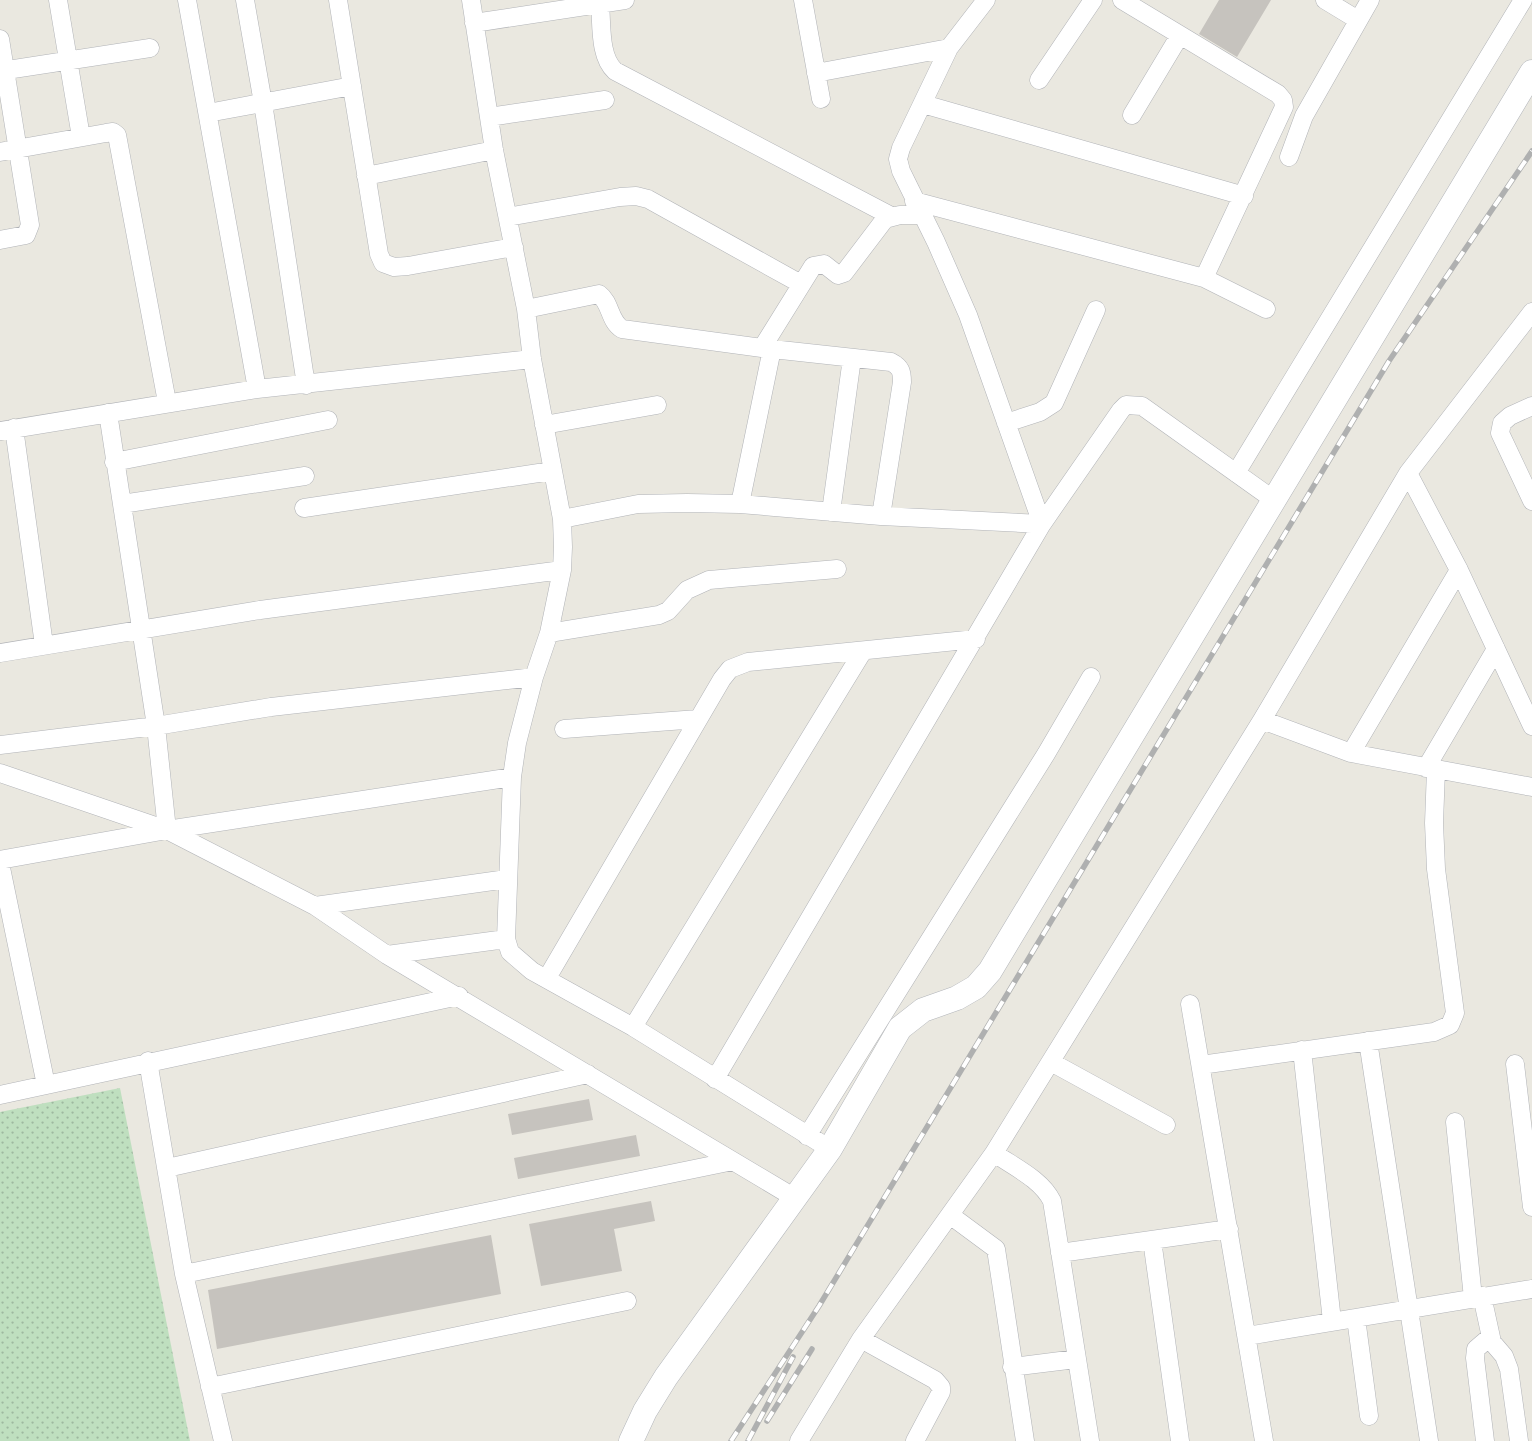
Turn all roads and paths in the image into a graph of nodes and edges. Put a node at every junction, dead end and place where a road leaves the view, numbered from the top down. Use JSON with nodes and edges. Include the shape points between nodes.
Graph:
{"nodes":[{"id":1,"x":58,"y":0,"type":"edge"},
{"id":2,"x":187,"y":0,"type":"edge"},
{"id":3,"x":245,"y":0,"type":"edge"},
{"id":4,"x":338,"y":0,"type":"edge"},
{"id":5,"x":471,"y":0,"type":"edge"},
{"id":6,"x":625,"y":0,"type":"edge"},
{"id":7,"x":803,"y":0,"type":"edge"},
{"id":8,"x":986,"y":0,"type":"edge"},
{"id":9,"x":1092,"y":0,"type":"edge"},
{"id":10,"x":1122,"y":0,"type":"edge"},
{"id":11,"x":1325,"y":0,"type":"edge"},
{"id":12,"x":1370,"y":0,"type":"edge"},
{"id":13,"x":1523,"y":0,"type":"edge"},
{"id":14,"x":600,"y":4,"type":"junction"},
{"id":15,"x":1358,"y":20,"type":"junction"},
{"id":16,"x":474,"y":23,"type":"junction"},
{"id":17,"x":1180,"y":35,"type":"junction"},
{"id":18,"x":0,"y":39,"type":"edge"},
{"id":19,"x":150,"y":48,"type":"dead end"},
{"id":20,"x":948,"y":48,"type":"junction"},
{"id":21,"x":68,"y":62,"type":"junction"},
{"id":22,"x":2,"y":71,"type":"edge"},
{"id":23,"x":1532,"y":72,"type":"edge"},
{"id":24,"x":816,"y":73,"type":"junction"},
{"id":25,"x":1039,"y":80,"type":"dead end"},
{"id":26,"x":352,"y":86,"type":"junction"},
{"id":27,"x":821,"y":99,"type":"dead end"},
{"id":28,"x":605,"y":100,"type":"dead end"},
{"id":29,"x":263,"y":103,"type":"junction"},
{"id":30,"x":923,"y":104,"type":"junction"},
{"id":31,"x":208,"y":113,"type":"junction"},
{"id":32,"x":1132,"y":115,"type":"dead end"},
{"id":33,"x":489,"y":116,"type":"junction"},
{"id":34,"x":81,"y":138,"type":"junction"},
{"id":35,"x":8,"y":150,"type":"edge"},
{"id":36,"x":494,"y":150,"type":"junction"},
{"id":37,"x":1289,"y":157,"type":"dead end"},
{"id":38,"x":366,"y":176,"type":"junction"},
{"id":39,"x":1244,"y":196,"type":"junction"},
{"id":40,"x":918,"y":208,"type":"junction"},
{"id":41,"x":891,"y":216,"type":"junction"},
{"id":42,"x":508,"y":217,"type":"junction"},
{"id":43,"x":0,"y":240,"type":"edge"},
{"id":44,"x":514,"y":247,"type":"junction"},
{"id":45,"x":1204,"y":278,"type":"junction"},
{"id":46,"x":801,"y":284,"type":"junction"},
{"id":47,"x":526,"y":309,"type":"junction"},
{"id":48,"x":1266,"y":309,"type":"dead end"},
{"id":49,"x":1096,"y":310,"type":"dead end"},
{"id":50,"x":1532,"y":312,"type":"edge"},
{"id":51,"x":767,"y":348,"type":"junction"},
{"id":52,"x":852,"y":358,"type":"junction"},
{"id":53,"x":532,"y":359,"type":"junction"},
{"id":54,"x":306,"y":385,"type":"junction"},
{"id":55,"x":257,"y":389,"type":"junction"},
{"id":56,"x":167,"y":402,"type":"junction"},
{"id":57,"x":656,"y":405,"type":"dead end"},
{"id":58,"x":1532,"y":406,"type":"edge"},
{"id":59,"x":108,"y":413,"type":"junction"},
{"id":60,"x":328,"y":420,"type":"dead end"},
{"id":61,"x":1006,"y":423,"type":"junction"},
{"id":62,"x":544,"y":425,"type":"junction"},
{"id":63,"x":7,"y":430,"type":"edge"},
{"id":64,"x":114,"y":462,"type":"junction"},
{"id":65,"x":552,"y":471,"type":"junction"},
{"id":66,"x":1236,"y":473,"type":"junction"},
{"id":67,"x":1408,"y":474,"type":"junction"},
{"id":68,"x":305,"y":476,"type":"dead end"},
{"id":69,"x":1274,"y":500,"type":"junction"},
{"id":70,"x":1532,"y":501,"type":"edge"},
{"id":71,"x":122,"y":504,"type":"junction"},
{"id":72,"x":740,"y":504,"type":"junction"},
{"id":73,"x":304,"y":508,"type":"dead end"},
{"id":74,"x":831,"y":512,"type":"junction"},
{"id":75,"x":881,"y":516,"type":"junction"},
{"id":76,"x":562,"y":519,"type":"junction"},
{"id":77,"x":1042,"y":524,"type":"junction"},
{"id":78,"x":837,"y":569,"type":"dead end"},
{"id":79,"x":562,"y":570,"type":"junction"},
{"id":80,"x":1459,"y":570,"type":"junction"},
{"id":81,"x":141,"y":630,"type":"junction"},
{"id":82,"x":549,"y":633,"type":"junction"},
{"id":83,"x":976,"y":640,"type":"junction"},
{"id":84,"x":44,"y":645,"type":"junction"},
{"id":85,"x":1496,"y":649,"type":"junction"},
{"id":86,"x":864,"y":651,"type":"junction"},
{"id":87,"x":0,"y":653,"type":"edge"},
{"id":88,"x":534,"y":677,"type":"junction"},
{"id":89,"x":1091,"y":677,"type":"dead end"},
{"id":90,"x":698,"y":718,"type":"junction"},
{"id":91,"x":1262,"y":720,"type":"junction"},
{"id":92,"x":156,"y":726,"type":"junction"},
{"id":93,"x":1532,"y":726,"type":"edge"},
{"id":94,"x":564,"y":729,"type":"dead end"},
{"id":95,"x":0,"y":745,"type":"edge"},
{"id":96,"x":1351,"y":753,"type":"junction"},
{"id":97,"x":1431,"y":769,"type":"junction"},
{"id":98,"x":0,"y":773,"type":"edge"},
{"id":99,"x":512,"y":777,"type":"junction"},
{"id":100,"x":1532,"y":788,"type":"edge"},
{"id":101,"x":166,"y":830,"type":"junction"},
{"id":102,"x":0,"y":861,"type":"edge"},
{"id":103,"x":507,"y":879,"type":"junction"},
{"id":104,"x":315,"y":906,"type":"junction"},
{"id":105,"x":506,"y":939,"type":"junction"},
{"id":106,"x":387,"y":955,"type":"junction"},
{"id":107,"x":547,"y":978,"type":"junction"},
{"id":108,"x":459,"y":996,"type":"junction"},
{"id":109,"x":1190,"y":1004,"type":"dead end"},
{"id":110,"x":633,"y":1027,"type":"junction"},
{"id":111,"x":1368,"y":1041,"type":"junction"},
{"id":112,"x":1302,"y":1050,"type":"junction"},
{"id":113,"x":148,"y":1062,"type":"junction"},
{"id":114,"x":1051,"y":1062,"type":"junction"},
{"id":115,"x":1515,"y":1064,"type":"dead end"},
{"id":116,"x":1201,"y":1065,"type":"junction"},
{"id":117,"x":588,"y":1074,"type":"junction"},
{"id":118,"x":715,"y":1079,"type":"junction"},
{"id":119,"x":46,"y":1085,"type":"junction"},
{"id":120,"x":0,"y":1095,"type":"edge"},
{"id":121,"x":1455,"y":1122,"type":"dead end"},
{"id":122,"x":1166,"y":1124,"type":"dead end"},
{"id":123,"x":807,"y":1136,"type":"junction"},
{"id":124,"x":830,"y":1150,"type":"junction"},
{"id":125,"x":994,"y":1153,"type":"junction"},
{"id":126,"x":733,"y":1160,"type":"junction"},
{"id":127,"x":167,"y":1168,"type":"junction"},
{"id":128,"x":795,"y":1198,"type":"junction"},
{"id":129,"x":1532,"y":1207,"type":"edge"},
{"id":130,"x":950,"y":1214,"type":"junction"},
{"id":131,"x":1229,"y":1229,"type":"junction"},
{"id":132,"x":1152,"y":1240,"type":"junction"},
{"id":133,"x":1060,"y":1253,"type":"junction"},
{"id":134,"x":184,"y":1274,"type":"junction"},
{"id":135,"x":1532,"y":1289,"type":"edge"},
{"id":136,"x":1478,"y":1297,"type":"junction"},
{"id":137,"x":627,"y":1301,"type":"dead end"},
{"id":138,"x":1409,"y":1309,"type":"junction"},
{"id":139,"x":1356,"y":1318,"type":"junction"},
{"id":140,"x":1332,"y":1321,"type":"junction"},
{"id":141,"x":1247,"y":1336,"type":"junction"},
{"id":142,"x":1490,"y":1337,"type":"junction"},
{"id":143,"x":861,"y":1339,"type":"junction"},
{"id":144,"x":1076,"y":1359,"type":"junction"},
{"id":145,"x":1012,"y":1367,"type":"junction"},
{"id":146,"x":210,"y":1387,"type":"junction"},
{"id":147,"x":1369,"y":1416,"type":"dead end"},
{"id":148,"x":223,"y":1441,"type":"edge"},
{"id":149,"x":631,"y":1441,"type":"edge"},
{"id":150,"x":799,"y":1441,"type":"edge"},
{"id":151,"x":915,"y":1441,"type":"edge"},
{"id":152,"x":1025,"y":1441,"type":"edge"},
{"id":153,"x":1090,"y":1441,"type":"edge"},
{"id":154,"x":1180,"y":1441,"type":"edge"},
{"id":155,"x":1264,"y":1441,"type":"edge"},
{"id":156,"x":1429,"y":1441,"type":"edge"},
{"id":157,"x":1485,"y":1441,"type":"edge"},
{"id":158,"x":1519,"y":1441,"type":"edge"}],
"edges":[{"from":1,"to":21,"type":"street"},
{"from":2,"to":31,"type":"street"},
{"from":3,"to":29,"type":"street"},
{"from":4,"to":26,"type":"street"},
{"from":5,"to":16,"type":"street"},
{"from":6,"to":14,"type":"street"},
{"from":7,"to":24,"type":"street"},
{"from":8,"to":20,"type":"street"},
{"from":9,"to":25,"type":"street"},
{"from":10,"to":17,"type":"street"},
{"from":11,"to":15,"type":"street"},
{"from":12,"to":15,"type":"street"},
{"from":13,"to":66,"type":"street"},
{"from":14,"to":16,"type":"street"},
{"from":14,"to":41,"type":"street","via":[[604,52],[608,64],[615,71]]},
{"from":15,"to":37,"type":"street","via":[[1304,116]]},
{"from":16,"to":33,"type":"street"},
{"from":17,"to":32,"type":"street"},
{"from":17,"to":39,"type":"street","via":[[1283,100],[1284,107]]},
{"from":18,"to":22,"type":"street"},
{"from":19,"to":21,"type":"street"},
{"from":20,"to":24,"type":"street"},
{"from":20,"to":30,"type":"street"},
{"from":21,"to":22,"type":"street"},
{"from":21,"to":34,"type":"street"},
{"from":22,"to":35,"type":"street"},
{"from":23,"to":69,"type":"street"},
{"from":24,"to":27,"type":"street"},
{"from":26,"to":29,"type":"street"},
{"from":26,"to":38,"type":"street"},
{"from":28,"to":33,"type":"street"},
{"from":29,"to":31,"type":"street"},
{"from":29,"to":54,"type":"street"},
{"from":30,"to":39,"type":"street"},
{"from":30,"to":40,"type":"street","via":[[898,159]]},
{"from":31,"to":55,"type":"street"},
{"from":33,"to":36,"type":"street"},
{"from":34,"to":35,"type":"street"},
{"from":34,"to":56,"type":"street","via":[[114,132],[117,135]]},
{"from":35,"to":43,"type":"street","via":[[30,225],[26,235]]},
{"from":36,"to":38,"type":"street"},
{"from":36,"to":42,"type":"street"},
{"from":38,"to":44,"type":"street","via":[[383,263],[394,267]]},
{"from":39,"to":45,"type":"street"},
{"from":40,"to":41,"type":"street"},
{"from":40,"to":45,"type":"street"},
{"from":40,"to":61,"type":"street","via":[[968,315]]},
{"from":41,"to":46,"type":"street","via":[[880,224],[844,274],[838,275],[818,263]]},
{"from":42,"to":44,"type":"street"},
{"from":42,"to":46,"type":"street","via":[[620,197],[642,197],[661,204]]},
{"from":44,"to":47,"type":"street"},
{"from":45,"to":48,"type":"street"},
{"from":46,"to":51,"type":"street"},
{"from":47,"to":51,"type":"street","via":[[599,294],[614,322],[622,329]]},
{"from":47,"to":53,"type":"street"},
{"from":49,"to":61,"type":"street","via":[[1054,402],[1040,412]]},
{"from":50,"to":67,"type":"street"},
{"from":51,"to":52,"type":"street"},
{"from":51,"to":72,"type":"street"},
{"from":52,"to":74,"type":"street"},
{"from":52,"to":75,"type":"street","via":[[892,362],[902,372]]},
{"from":53,"to":54,"type":"street"},
{"from":53,"to":62,"type":"street"},
{"from":54,"to":55,"type":"street"},
{"from":55,"to":56,"type":"street"},
{"from":56,"to":59,"type":"street"},
{"from":57,"to":62,"type":"street"},
{"from":58,"to":70,"type":"street","via":[[1510,416],[1502,423],[1500,433]]},
{"from":59,"to":63,"type":"street"},
{"from":59,"to":64,"type":"street"},
{"from":60,"to":64,"type":"street"},
{"from":61,"to":77,"type":"street"},
{"from":62,"to":65,"type":"street"},
{"from":63,"to":84,"type":"street"},
{"from":64,"to":71,"type":"street"},
{"from":65,"to":73,"type":"street"},
{"from":65,"to":76,"type":"street"},
{"from":66,"to":69,"type":"street"},
{"from":66,"to":77,"type":"street","via":[[1142,406],[1126,405]]},
{"from":67,"to":80,"type":"street"},
{"from":67,"to":91,"type":"street"},
{"from":68,"to":71,"type":"street"},
{"from":69,"to":124,"type":"street","via":[[990,971],[976,988],[923,1010],[900,1028]]},
{"from":71,"to":81,"type":"street"},
{"from":72,"to":74,"type":"street"},
{"from":72,"to":76,"type":"street","via":[[638,504]]},
{"from":74,"to":75,"type":"street"},
{"from":75,"to":77,"type":"street"},
{"from":76,"to":79,"type":"street"},
{"from":77,"to":83,"type":"street"},
{"from":78,"to":82,"type":"street","via":[[709,580],[687,590],[668,611],[659,615]]},
{"from":79,"to":81,"type":"street","via":[[260,610]]},
{"from":79,"to":82,"type":"street"},
{"from":80,"to":85,"type":"street"},
{"from":80,"to":96,"type":"street"},
{"from":81,"to":84,"type":"street"},
{"from":81,"to":92,"type":"street"},
{"from":82,"to":88,"type":"street"},
{"from":83,"to":86,"type":"street"},
{"from":83,"to":118,"type":"street"},
{"from":84,"to":87,"type":"street"},
{"from":85,"to":93,"type":"street"},
{"from":85,"to":97,"type":"street"},
{"from":86,"to":90,"type":"street","via":[[738,664],[722,679]]},
{"from":86,"to":110,"type":"street"},
{"from":88,"to":92,"type":"street","via":[[271,707]]},
{"from":88,"to":99,"type":"street"},
{"from":89,"to":123,"type":"street"},
{"from":90,"to":94,"type":"street"},
{"from":90,"to":107,"type":"street"},
{"from":91,"to":96,"type":"street"},
{"from":91,"to":114,"type":"street"},
{"from":92,"to":95,"type":"street"},
{"from":92,"to":101,"type":"street"},
{"from":96,"to":97,"type":"street"},
{"from":97,"to":100,"type":"street"},
{"from":97,"to":111,"type":"street","via":[[1436,861],[1455,1013],[1450,1025],[1434,1032]]},
{"from":98,"to":101,"type":"street"},
{"from":99,"to":101,"type":"street"},
{"from":99,"to":103,"type":"street"},
{"from":101,"to":102,"type":"street"},
{"from":101,"to":104,"type":"street"},
{"from":102,"to":119,"type":"street"},
{"from":103,"to":104,"type":"street"},
{"from":103,"to":105,"type":"street"},
{"from":104,"to":106,"type":"street"},
{"from":105,"to":106,"type":"street"},
{"from":105,"to":107,"type":"street","via":[[510,952],[522,965]]},
{"from":106,"to":108,"type":"street"},
{"from":107,"to":110,"type":"street"},
{"from":108,"to":113,"type":"street"},
{"from":108,"to":117,"type":"street"},
{"from":109,"to":116,"type":"street"},
{"from":110,"to":118,"type":"street"},
{"from":111,"to":112,"type":"street"},
{"from":111,"to":138,"type":"street"},
{"from":112,"to":116,"type":"street"},
{"from":112,"to":140,"type":"street"},
{"from":113,"to":119,"type":"street"},
{"from":113,"to":127,"type":"street"},
{"from":114,"to":122,"type":"street"},
{"from":114,"to":125,"type":"street"},
{"from":115,"to":129,"type":"street"},
{"from":116,"to":131,"type":"street"},
{"from":117,"to":126,"type":"street"},
{"from":117,"to":127,"type":"street"},
{"from":118,"to":123,"type":"street"},
{"from":119,"to":120,"type":"street"},
{"from":121,"to":136,"type":"street"},
{"from":123,"to":124,"type":"street"},
{"from":124,"to":128,"type":"street"},
{"from":125,"to":130,"type":"street"},
{"from":125,"to":133,"type":"street","via":[[1048,1192],[1055,1210]]},
{"from":126,"to":128,"type":"street"},
{"from":126,"to":134,"type":"street"},
{"from":127,"to":134,"type":"street"},
{"from":128,"to":149,"type":"street","via":[[666,1376]]},
{"from":130,"to":143,"type":"street"},
{"from":130,"to":145,"type":"street","via":[[996,1249]]},
{"from":131,"to":132,"type":"street"},
{"from":131,"to":141,"type":"street"},
{"from":132,"to":133,"type":"street"},
{"from":132,"to":154,"type":"street"},
{"from":133,"to":144,"type":"street"},
{"from":134,"to":146,"type":"street"},
{"from":135,"to":136,"type":"street"},
{"from":136,"to":138,"type":"street"},
{"from":136,"to":142,"type":"street"},
{"from":137,"to":146,"type":"street"},
{"from":138,"to":139,"type":"street"},
{"from":138,"to":156,"type":"street"},
{"from":139,"to":140,"type":"street"},
{"from":139,"to":147,"type":"street"},
{"from":140,"to":141,"type":"street"},
{"from":141,"to":155,"type":"street"},
{"from":142,"to":157,"type":"street","via":[[1476,1349],[1475,1358]]},
{"from":142,"to":158,"type":"street","via":[[1509,1369]]},
{"from":143,"to":150,"type":"street"},
{"from":143,"to":151,"type":"street","via":[[936,1380],[941,1387]]},
{"from":144,"to":145,"type":"street"},
{"from":144,"to":153,"type":"street"},
{"from":145,"to":152,"type":"street"},
{"from":146,"to":148,"type":"street"}]}
